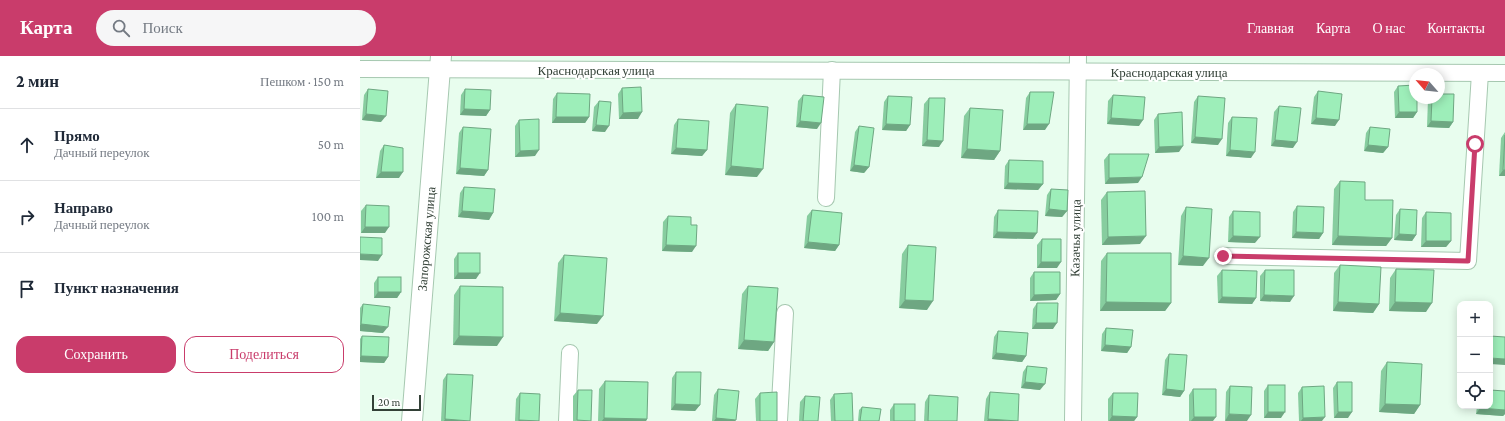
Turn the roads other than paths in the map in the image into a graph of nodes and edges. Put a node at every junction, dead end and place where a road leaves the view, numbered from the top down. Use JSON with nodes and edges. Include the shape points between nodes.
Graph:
{"nodes":[{"id":1,"x":440,"y":62,"type":"edge"},
{"id":2,"x":1078,"y":64,"type":"edge"},
{"id":3,"x":360,"y":69,"type":"edge"},
{"id":4,"x":832,"y":70,"type":"junction"},
{"id":5,"x":1480,"y":73,"type":"junction"},
{"id":6,"x":1505,"y":73,"type":"edge"},
{"id":7,"x":826,"y":198,"type":"dead end"},
{"id":8,"x":1223,"y":256,"type":"dead end"},
{"id":9,"x":785,"y":313,"type":"dead end"},
{"id":10,"x":570,"y":353,"type":"dead end"},
{"id":11,"x":412,"y":421,"type":"edge"},
{"id":12,"x":567,"y":421,"type":"edge"},
{"id":13,"x":779,"y":421,"type":"edge"},
{"id":14,"x":1073,"y":421,"type":"edge"}],
"edges":[{"from":1,"to":3,"type":"street","name":"Краснодарская улица"},
{"from":1,"to":4,"type":"street","name":"Краснодарская улица"},
{"from":1,"to":11,"type":"street","name":"Запорожская улица"},
{"from":2,"to":4,"type":"street","name":"Краснодарская улица"},
{"from":2,"to":5,"type":"street","name":"Краснодарская улица"},
{"from":2,"to":14,"type":"street","name":"Казачья улица"},
{"from":4,"to":7,"type":"street"},
{"from":5,"to":6,"type":"street","name":"Краснодарская улица"},
{"from":5,"to":8,"type":"street","via":[[1468,261]]},
{"from":9,"to":13,"type":"street"},
{"from":10,"to":12,"type":"street"}]}
